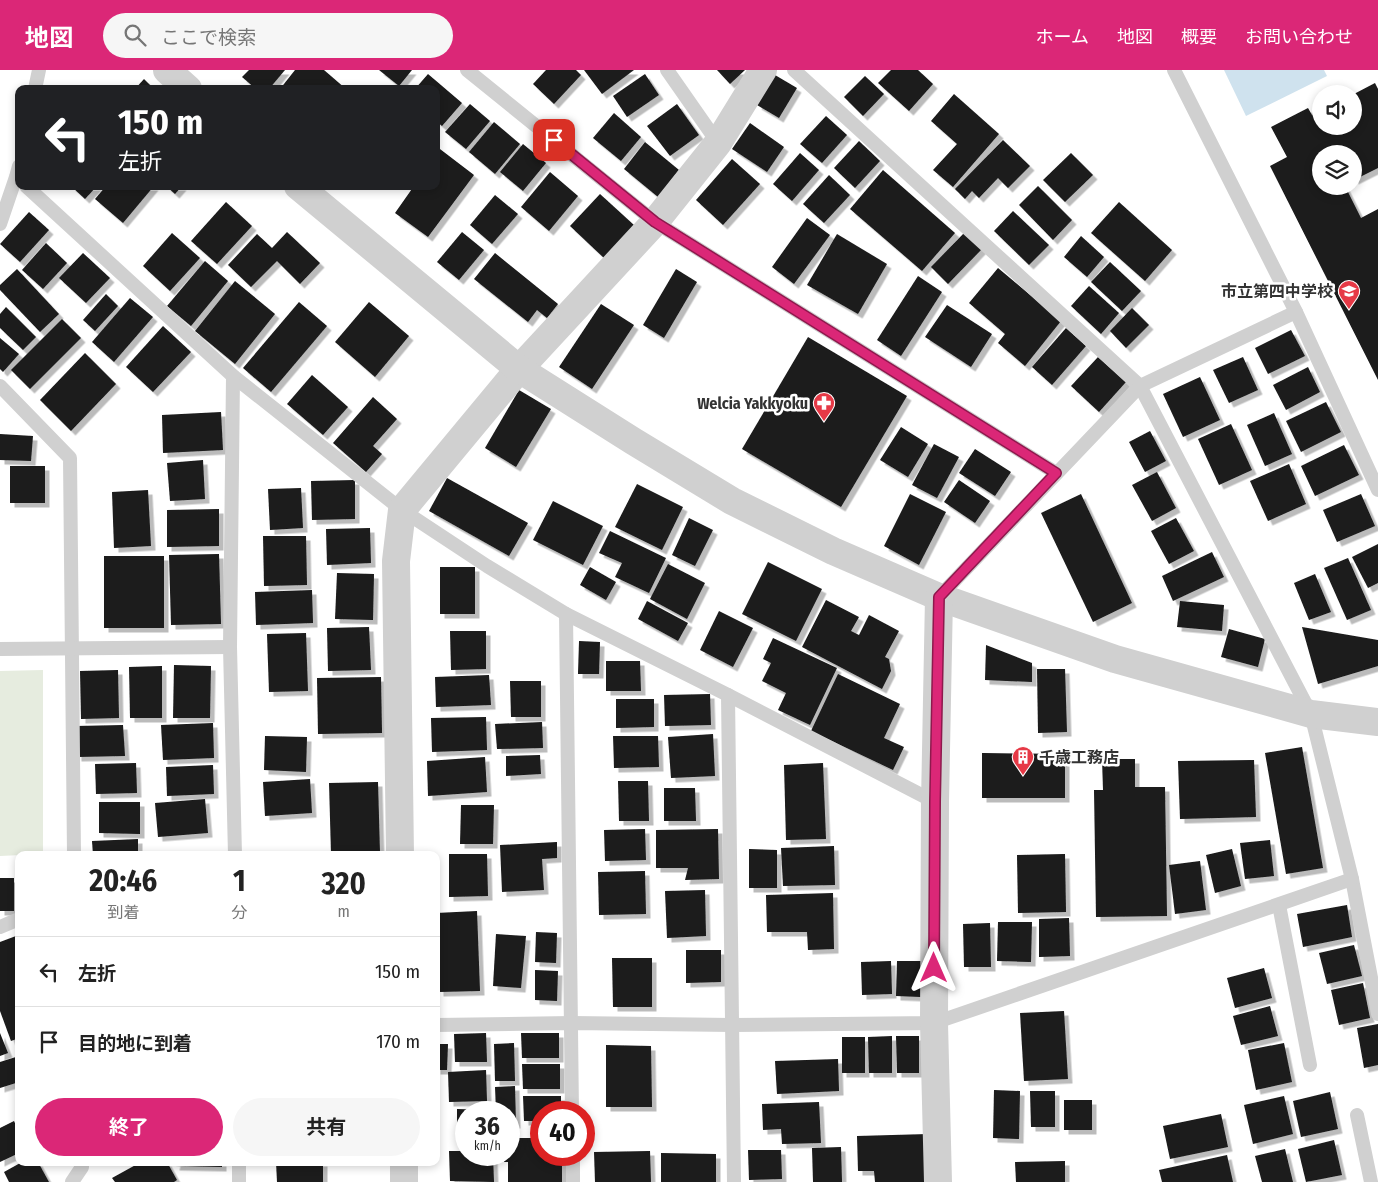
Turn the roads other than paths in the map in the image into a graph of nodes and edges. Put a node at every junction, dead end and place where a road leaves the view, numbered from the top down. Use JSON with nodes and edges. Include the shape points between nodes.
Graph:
{"nodes":[{"id":1,"x":39,"y":70,"type":"edge"},
{"id":2,"x":167,"y":70,"type":"edge"},
{"id":3,"x":467,"y":70,"type":"edge"},
{"id":4,"x":667,"y":70,"type":"edge"},
{"id":5,"x":762,"y":70,"type":"edge"},
{"id":6,"x":794,"y":70,"type":"edge"},
{"id":7,"x":1174,"y":70,"type":"edge"},
{"id":8,"x":36,"y":85,"type":"edge"},
{"id":9,"x":184,"y":85,"type":"edge"},
{"id":10,"x":718,"y":143,"type":"junction"},
{"id":11,"x":15,"y":189,"type":"edge"},
{"id":12,"x":34,"y":190,"type":"edge"},
{"id":13,"x":303,"y":190,"type":"edge"},
{"id":14,"x":655,"y":222,"type":"junction"},
{"id":15,"x":0,"y":224,"type":"edge"},
{"id":16,"x":1296,"y":312,"type":"junction"},
{"id":17,"x":518,"y":368,"type":"junction"},
{"id":18,"x":233,"y":376,"type":"junction"},
{"id":19,"x":0,"y":386,"type":"edge"},
{"id":20,"x":1140,"y":386,"type":"junction"},
{"id":21,"x":1056,"y":473,"type":"junction"},
{"id":22,"x":1378,"y":490,"type":"edge"},
{"id":23,"x":402,"y":510,"type":"junction"},
{"id":24,"x":939,"y":597,"type":"junction"},
{"id":25,"x":566,"y":614,"type":"junction"},
{"id":26,"x":230,"y":647,"type":"junction"},
{"id":27,"x":0,"y":649,"type":"edge"},
{"id":28,"x":73,"y":650,"type":"junction"},
{"id":29,"x":728,"y":695,"type":"junction"},
{"id":30,"x":1311,"y":714,"type":"junction"},
{"id":31,"x":1378,"y":722,"type":"edge"},
{"id":32,"x":935,"y":802,"type":"junction"},
{"id":33,"x":74,"y":851,"type":"edge"},
{"id":34,"x":235,"y":851,"type":"edge"},
{"id":35,"x":400,"y":851,"type":"edge"},
{"id":36,"x":1352,"y":880,"type":"junction"},
{"id":37,"x":1279,"y":905,"type":"junction"},
{"id":38,"x":15,"y":920,"type":"edge"},
{"id":39,"x":0,"y":927,"type":"edge"},
{"id":40,"x":1378,"y":1014,"type":"edge"},
{"id":41,"x":572,"y":1023,"type":"junction"},
{"id":42,"x":934,"y":1023,"type":"junction"},
{"id":43,"x":440,"y":1025,"type":"edge"},
{"id":44,"x":732,"y":1025,"type":"junction"},
{"id":45,"x":1310,"y":1065,"type":"dead end"},
{"id":46,"x":572,"y":1101,"type":"edge"},
{"id":47,"x":1357,"y":1115,"type":"dead end"},
{"id":48,"x":82,"y":1166,"type":"edge"},
{"id":49,"x":239,"y":1166,"type":"edge"},
{"id":50,"x":404,"y":1166,"type":"edge"},
{"id":51,"x":573,"y":1166,"type":"edge"},
{"id":52,"x":72,"y":1182,"type":"edge"},
{"id":53,"x":239,"y":1182,"type":"edge"},
{"id":54,"x":404,"y":1182,"type":"edge"},
{"id":55,"x":573,"y":1182,"type":"edge"},
{"id":56,"x":734,"y":1182,"type":"edge"},
{"id":57,"x":938,"y":1182,"type":"edge"},
{"id":58,"x":1371,"y":1182,"type":"edge"}],
"edges":[{"from":1,"to":8,"type":"lane"},
{"from":2,"to":9,"type":"street"},
{"from":3,"to":14,"type":"lane"},
{"from":4,"to":10,"type":"lane"},
{"from":5,"to":10,"type":"street"},
{"from":6,"to":20,"type":"lane"},
{"from":7,"to":16,"type":"lane"},
{"from":10,"to":14,"type":"street"},
{"from":11,"to":15,"type":"lane"},
{"from":12,"to":18,"type":"lane"},
{"from":13,"to":17,"type":"street"},
{"from":14,"to":17,"type":"street"},
{"from":14,"to":21,"type":"lane"},
{"from":16,"to":20,"type":"lane"},
{"from":16,"to":22,"type":"lane"},
{"from":17,"to":23,"type":"street"},
{"from":17,"to":24,"type":"street","via":[[732,500],[833,551]]},
{"from":18,"to":23,"type":"lane"},
{"from":18,"to":26,"type":"lane"},
{"from":19,"to":28,"type":"lane","via":[[70,458]]},
{"from":20,"to":21,"type":"lane"},
{"from":20,"to":30,"type":"lane"},
{"from":21,"to":24,"type":"lane"},
{"from":23,"to":25,"type":"lane"},
{"from":23,"to":35,"type":"street","via":[[396,561]]},
{"from":24,"to":30,"type":"street","via":[[1114,659]]},
{"from":24,"to":32,"type":"street"},
{"from":25,"to":29,"type":"lane"},
{"from":25,"to":41,"type":"lane"},
{"from":26,"to":28,"type":"lane"},
{"from":26,"to":34,"type":"lane"},
{"from":27,"to":28,"type":"lane"},
{"from":28,"to":33,"type":"lane"},
{"from":29,"to":32,"type":"lane"},
{"from":29,"to":44,"type":"lane"},
{"from":30,"to":31,"type":"street"},
{"from":30,"to":36,"type":"lane"},
{"from":32,"to":42,"type":"street"},
{"from":36,"to":37,"type":"lane"},
{"from":36,"to":40,"type":"lane"},
{"from":37,"to":42,"type":"lane"},
{"from":37,"to":45,"type":"lane"},
{"from":38,"to":39,"type":"lane"},
{"from":41,"to":43,"type":"lane"},
{"from":41,"to":44,"type":"lane"},
{"from":41,"to":46,"type":"lane"},
{"from":42,"to":44,"type":"lane"},
{"from":42,"to":57,"type":"street"},
{"from":44,"to":56,"type":"lane"},
{"from":47,"to":58,"type":"lane"},
{"from":48,"to":52,"type":"lane"},
{"from":49,"to":53,"type":"lane"},
{"from":50,"to":54,"type":"street"},
{"from":51,"to":55,"type":"lane"}]}
